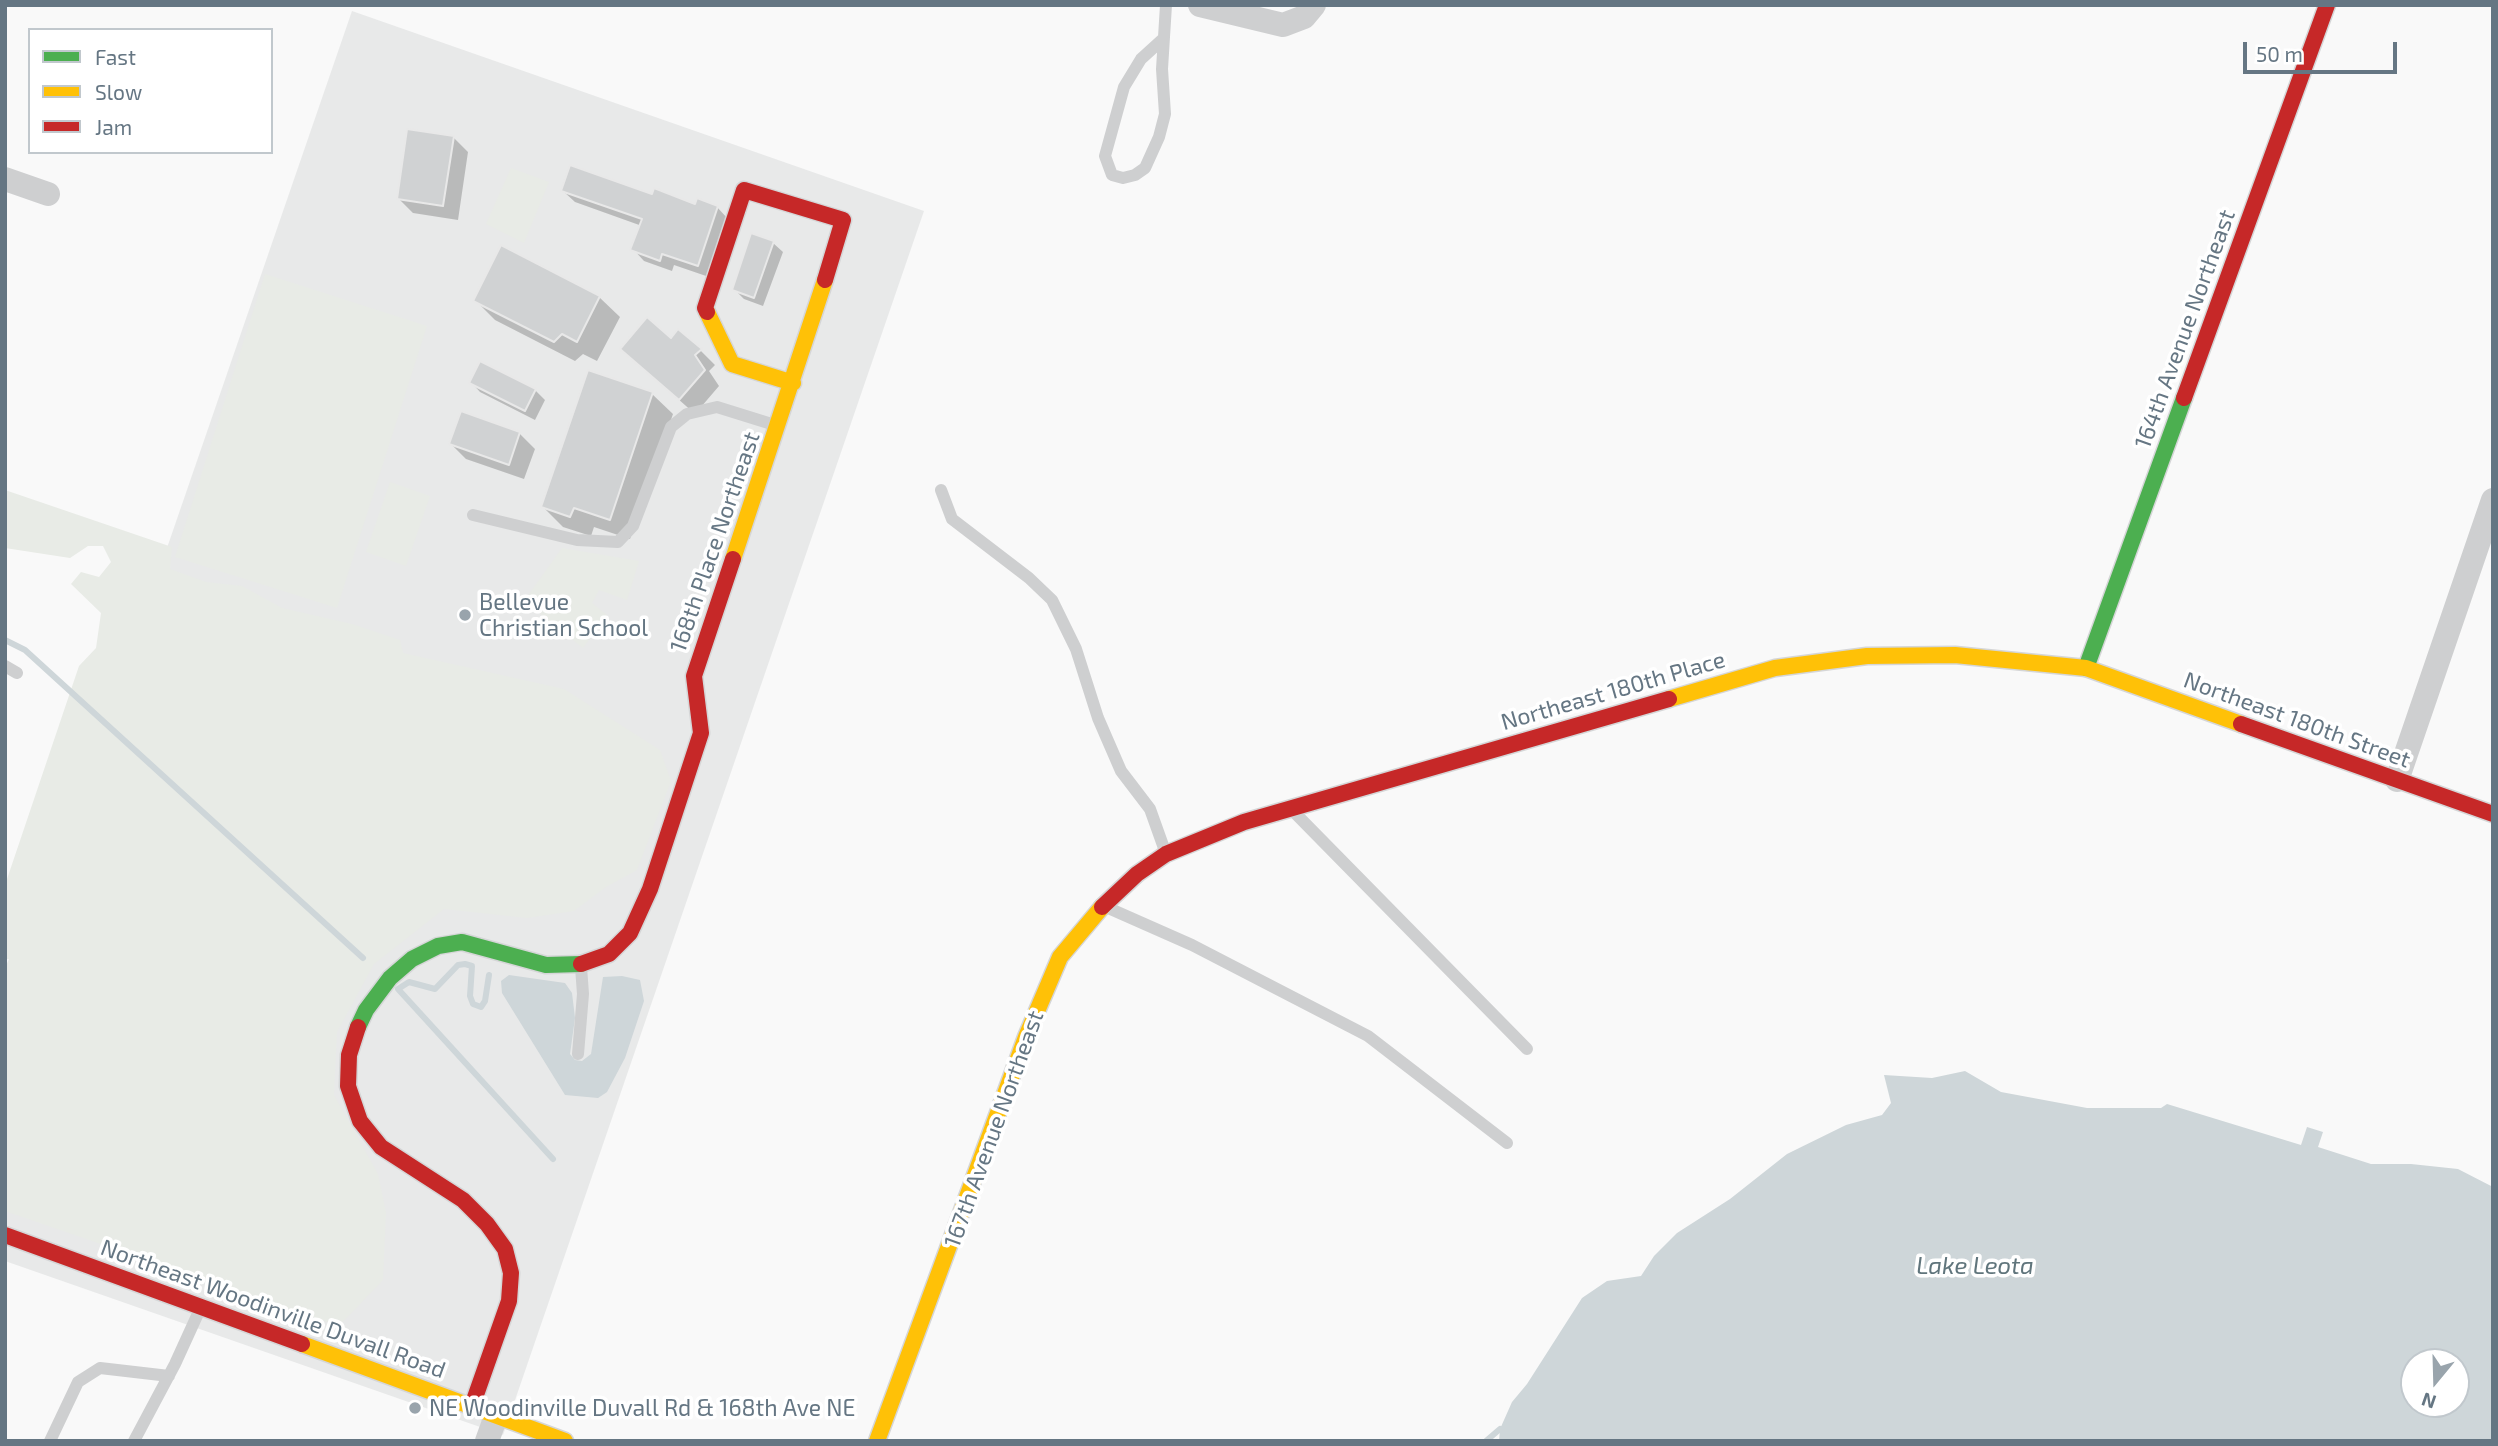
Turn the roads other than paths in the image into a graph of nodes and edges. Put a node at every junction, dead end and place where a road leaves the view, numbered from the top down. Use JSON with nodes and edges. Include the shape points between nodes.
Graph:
{"nodes":[{"id":1,"x":1166,"y":5,"type":"edge"},
{"id":2,"x":1200,"y":5,"type":"edge"},
{"id":3,"x":1314,"y":5,"type":"edge"},
{"id":4,"x":2327,"y":5,"type":"edge"},
{"id":5,"x":1163,"y":39,"type":"junction"},
{"id":6,"x":5,"y":179,"type":"edge"},
{"id":7,"x":48,"y":194,"type":"dead end"},
{"id":8,"x":793,"y":383,"type":"junction"},
{"id":9,"x":778,"y":426,"type":"junction"},
{"id":10,"x":941,"y":490,"type":"dead end"},
{"id":11,"x":2493,"y":500,"type":"edge"},
{"id":12,"x":472,"y":515,"type":"dead end"},
{"id":13,"x":5,"y":666,"type":"edge"},
{"id":14,"x":2086,"y":668,"type":"junction"},
{"id":15,"x":17,"y":673,"type":"dead end"},
{"id":16,"x":2397,"y":780,"type":"junction"},
{"id":17,"x":1290,"y":808,"type":"junction"},
{"id":18,"x":2493,"y":814,"type":"edge"},
{"id":19,"x":1166,"y":854,"type":"junction"},
{"id":20,"x":1103,"y":906,"type":"junction"},
{"id":21,"x":581,"y":964,"type":"junction"},
{"id":22,"x":1527,"y":1049,"type":"dead end"},
{"id":23,"x":578,"y":1054,"type":"dead end"},
{"id":24,"x":1507,"y":1143,"type":"dead end"},
{"id":25,"x":5,"y":1236,"type":"edge"},
{"id":26,"x":201,"y":1307,"type":"junction"},
{"id":27,"x":169,"y":1376,"type":"junction"},
{"id":28,"x":472,"y":1406,"type":"junction"},
{"id":29,"x":496,"y":1416,"type":"junction"},
{"id":30,"x":50,"y":1441,"type":"edge"},
{"id":31,"x":134,"y":1441,"type":"edge"},
{"id":32,"x":487,"y":1441,"type":"edge"},
{"id":33,"x":565,"y":1441,"type":"edge"},
{"id":34,"x":877,"y":1441,"type":"edge"}],
"edges":[{"from":1,"to":5,"type":"lane"},
{"from":2,"to":3,"type":"street","via":[[1283,25],[1304,17]]},
{"from":4,"to":14,"type":"street","name":"164th Avenue Northeast"},
{"from":5,"to":5,"type":"lane","via":[[1165,114],[1159,137],[1145,167],[1123,178],[1112,175],[1105,156],[1124,87],[1141,59]]},
{"from":6,"to":7,"type":"street"},
{"from":8,"to":8,"type":"street","name":"168th Place Northeast","via":[[844,220],[744,190],[705,308],[732,364]]},
{"from":8,"to":9,"type":"street","name":"168th Place Northeast"},
{"from":9,"to":12,"type":"lane","via":[[717,407],[687,414],[671,427],[633,526],[618,542],[577,540]]},
{"from":9,"to":21,"type":"street","name":"168th Place Northeast","via":[[694,676],[701,733],[650,889],[630,933],[609,954]]},
{"from":10,"to":19,"type":"lane","via":[[952,519],[1052,600],[1076,649],[1116,760],[1150,809]]},
{"from":11,"to":16,"type":"street"},
{"from":13,"to":15,"type":"lane"},
{"from":14,"to":16,"type":"street","name":"Northeast 180th Street"},
{"from":14,"to":17,"type":"street","name":"Northeast 180th Place","via":[[1930,655],[1867,656],[1775,668]]},
{"from":16,"to":18,"type":"street","name":"Northeast 180th Street"},
{"from":17,"to":19,"type":"street","name":"Northeast 180th Place"},
{"from":17,"to":22,"type":"lane"},
{"from":19,"to":20,"type":"street","name":"167th Avenue Northeast"},
{"from":20,"to":24,"type":"lane","via":[[1192,945],[1368,1036]]},
{"from":20,"to":34,"type":"street","name":"167th Avenue Northeast","via":[[1060,957]]},
{"from":21,"to":23,"type":"lane"},
{"from":21,"to":28,"type":"street","name":"168th Place Northeast","via":[[546,965],[462,942],[438,946],[412,959],[378,994],[361,1020],[349,1055],[348,1086],[360,1121],[381,1147],[463,1199],[505,1249],[511,1273],[509,1301]]},
{"from":25,"to":26,"type":"street","name":"Northeast Woodinville Duvall Road"},
{"from":26,"to":27,"type":"lane"},
{"from":26,"to":28,"type":"street","name":"Northeast Woodinville Duvall Road"},
{"from":27,"to":30,"type":"lane","via":[[100,1368],[78,1382]]},
{"from":27,"to":31,"type":"lane"},
{"from":28,"to":29,"type":"street","name":"Northeast Woodinville Duvall Road"},
{"from":29,"to":32,"type":"street"},
{"from":29,"to":33,"type":"street","name":"Northeast Woodinville Duvall Road"}]}
